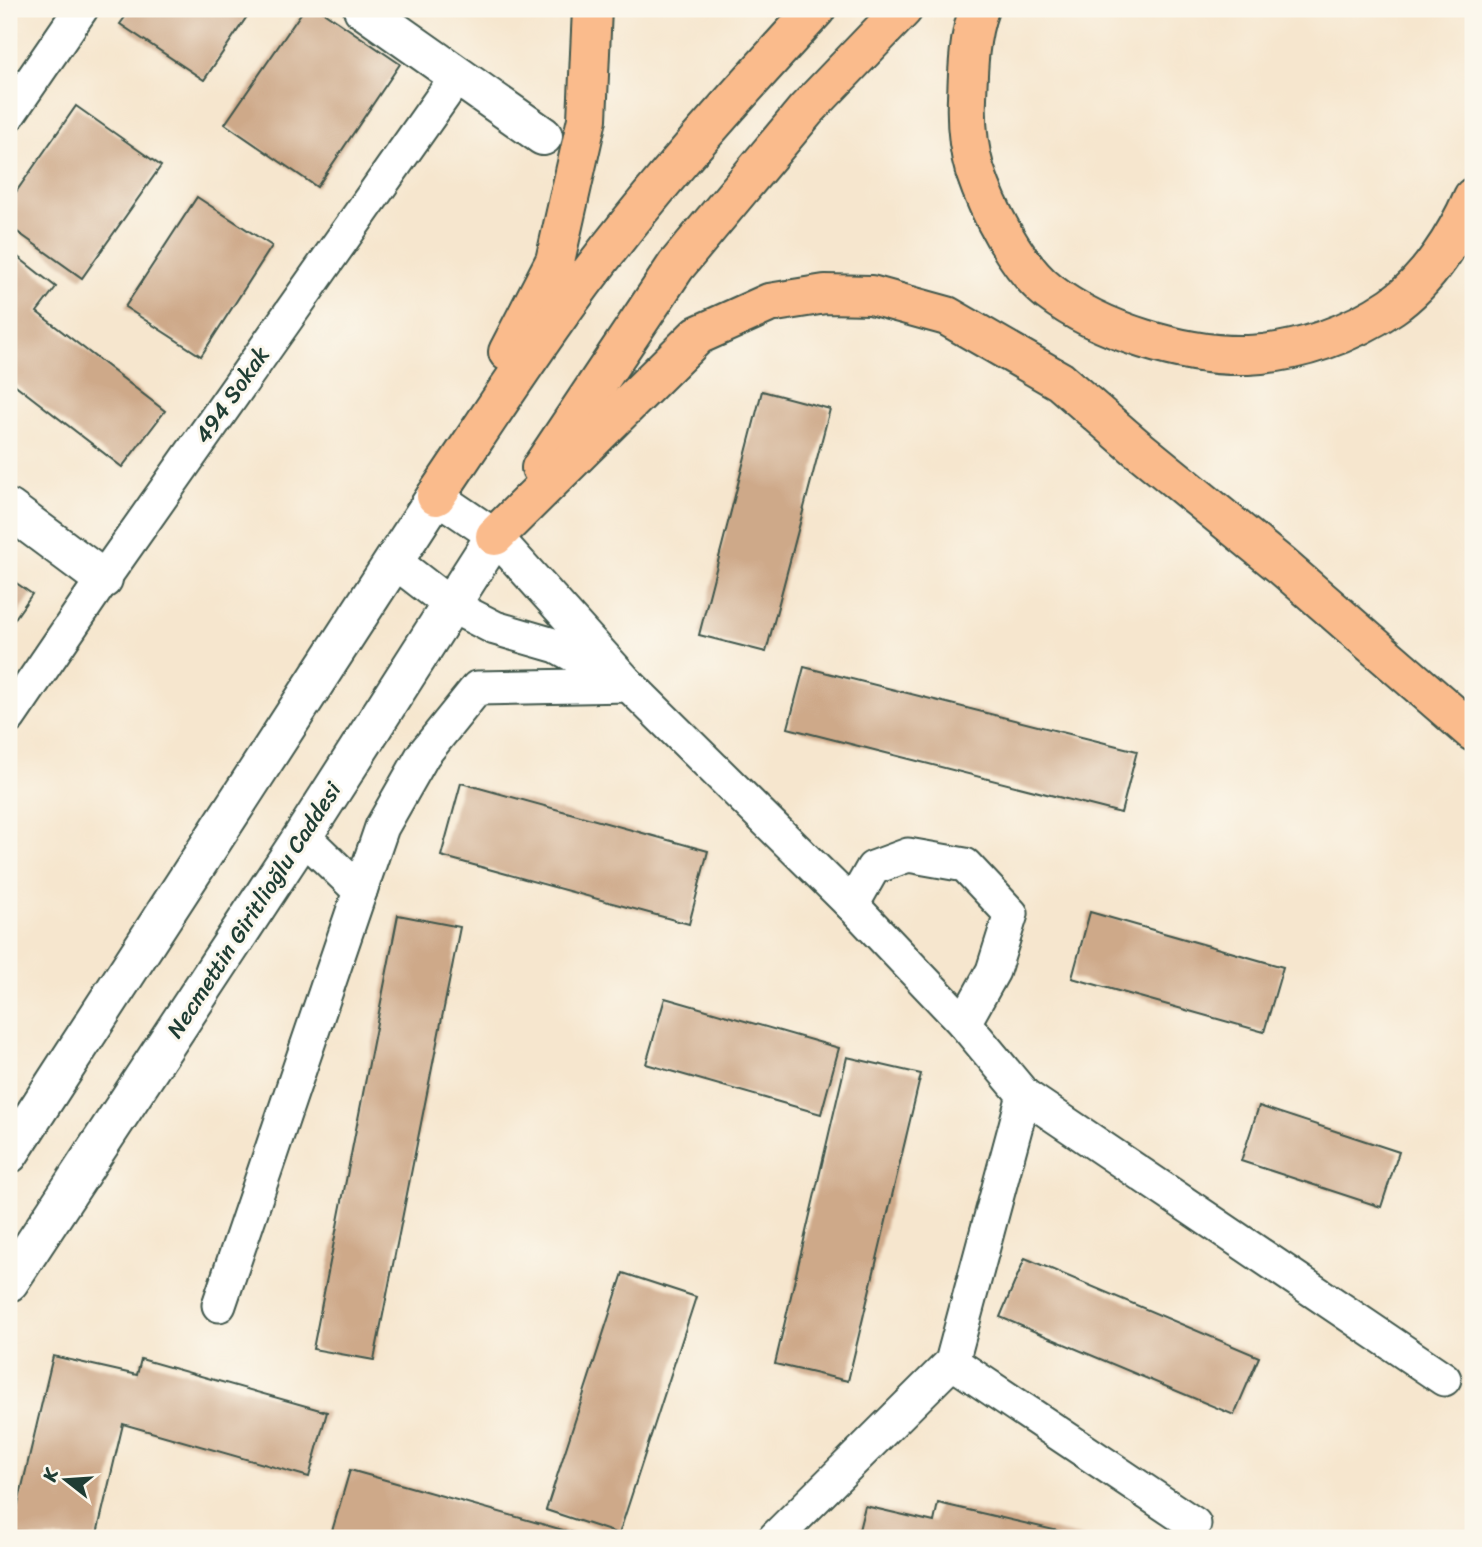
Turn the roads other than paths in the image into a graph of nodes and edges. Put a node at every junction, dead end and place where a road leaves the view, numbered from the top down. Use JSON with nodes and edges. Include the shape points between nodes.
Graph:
{"nodes":[{"id":1,"x":81,"y":9,"type":"edge"},
{"id":2,"x":363,"y":9,"type":"edge"},
{"id":3,"x":592,"y":9,"type":"edge"},
{"id":4,"x":816,"y":9,"type":"edge"},
{"id":5,"x":903,"y":9,"type":"edge"},
{"id":6,"x":979,"y":9,"type":"edge"},
{"id":7,"x":458,"y":75,"type":"junction"},
{"id":8,"x":9,"y":114,"type":"edge"},
{"id":9,"x":544,"y":136,"type":"dead end"},
{"id":10,"x":1473,"y":197,"type":"edge"},
{"id":11,"x":436,"y":496,"type":"junction"},
{"id":12,"x":9,"y":509,"type":"edge"},
{"id":13,"x":495,"y":536,"type":"junction"},
{"id":14,"x":394,"y":561,"type":"junction"},
{"id":15,"x":103,"y":579,"type":"junction"},
{"id":16,"x":452,"y":606,"type":"junction"},
{"id":17,"x":629,"y":685,"type":"junction"},
{"id":18,"x":9,"y":717,"type":"edge"},
{"id":19,"x":1473,"y":732,"type":"edge"},
{"id":20,"x":303,"y":836,"type":"junction"},
{"id":21,"x":360,"y":891,"type":"junction"},
{"id":22,"x":852,"y":905,"type":"junction"},
{"id":23,"x":964,"y":1023,"type":"junction"},
{"id":24,"x":1024,"y":1095,"type":"junction"},
{"id":25,"x":9,"y":1154,"type":"edge"},
{"id":26,"x":9,"y":1282,"type":"edge"},
{"id":27,"x":219,"y":1305,"type":"dead end"},
{"id":28,"x":952,"y":1362,"type":"junction"},
{"id":29,"x":1444,"y":1379,"type":"dead end"},
{"id":30,"x":775,"y":1538,"type":"edge"},
{"id":31,"x":1189,"y":1538,"type":"edge"}],
"edges":[{"from":1,"to":8,"type":"street"},
{"from":2,"to":7,"type":"street"},
{"from":3,"to":11,"type":"highway","via":[[587,120],[555,261]]},
{"from":4,"to":11,"type":"highway","via":[[632,222],[551,326]]},
{"from":5,"to":13,"type":"highway","via":[[806,110],[676,266]]},
{"from":6,"to":10,"type":"highway","via":[[968,66],[966,123],[975,170],[990,207],[1021,262],[1048,291],[1114,329],[1199,351],[1248,355],[1302,347],[1353,328],[1394,305],[1435,264],[1462,224]]},
{"from":7,"to":9,"type":"street"},
{"from":7,"to":15,"type":"street","name":"494 Sokak"},
{"from":11,"to":13,"type":"street"},
{"from":11,"to":14,"type":"street"},
{"from":12,"to":15,"type":"street"},
{"from":13,"to":16,"type":"street","name":"Necmettin Giritlioğlu Caddesi"},
{"from":13,"to":17,"type":"street"},
{"from":13,"to":19,"type":"highway","via":[[698,335],[769,303],[825,294],[871,295],[947,316],[1059,381]]},
{"from":14,"to":16,"type":"street"},
{"from":14,"to":25,"type":"street"},
{"from":15,"to":18,"type":"street","name":"494 Sokak"},
{"from":16,"to":17,"type":"street","via":[[495,628],[557,646]]},
{"from":16,"to":20,"type":"street","name":"Necmettin Giritlioğlu Caddesi"},
{"from":17,"to":21,"type":"street","via":[[477,688],[423,755],[382,827]]},
{"from":17,"to":22,"type":"street"},
{"from":20,"to":21,"type":"street"},
{"from":20,"to":26,"type":"street","name":"Necmettin Giritlioğlu Caddesi"},
{"from":21,"to":27,"type":"street"},
{"from":22,"to":23,"type":"street"},
{"from":22,"to":23,"type":"street","via":[[873,868],[908,855],[965,865],[1011,914],[993,971]]},
{"from":23,"to":24,"type":"street"},
{"from":24,"to":28,"type":"street"},
{"from":24,"to":29,"type":"street"},
{"from":28,"to":30,"type":"street"},
{"from":28,"to":31,"type":"street","via":[[1194,1524]]}]}
